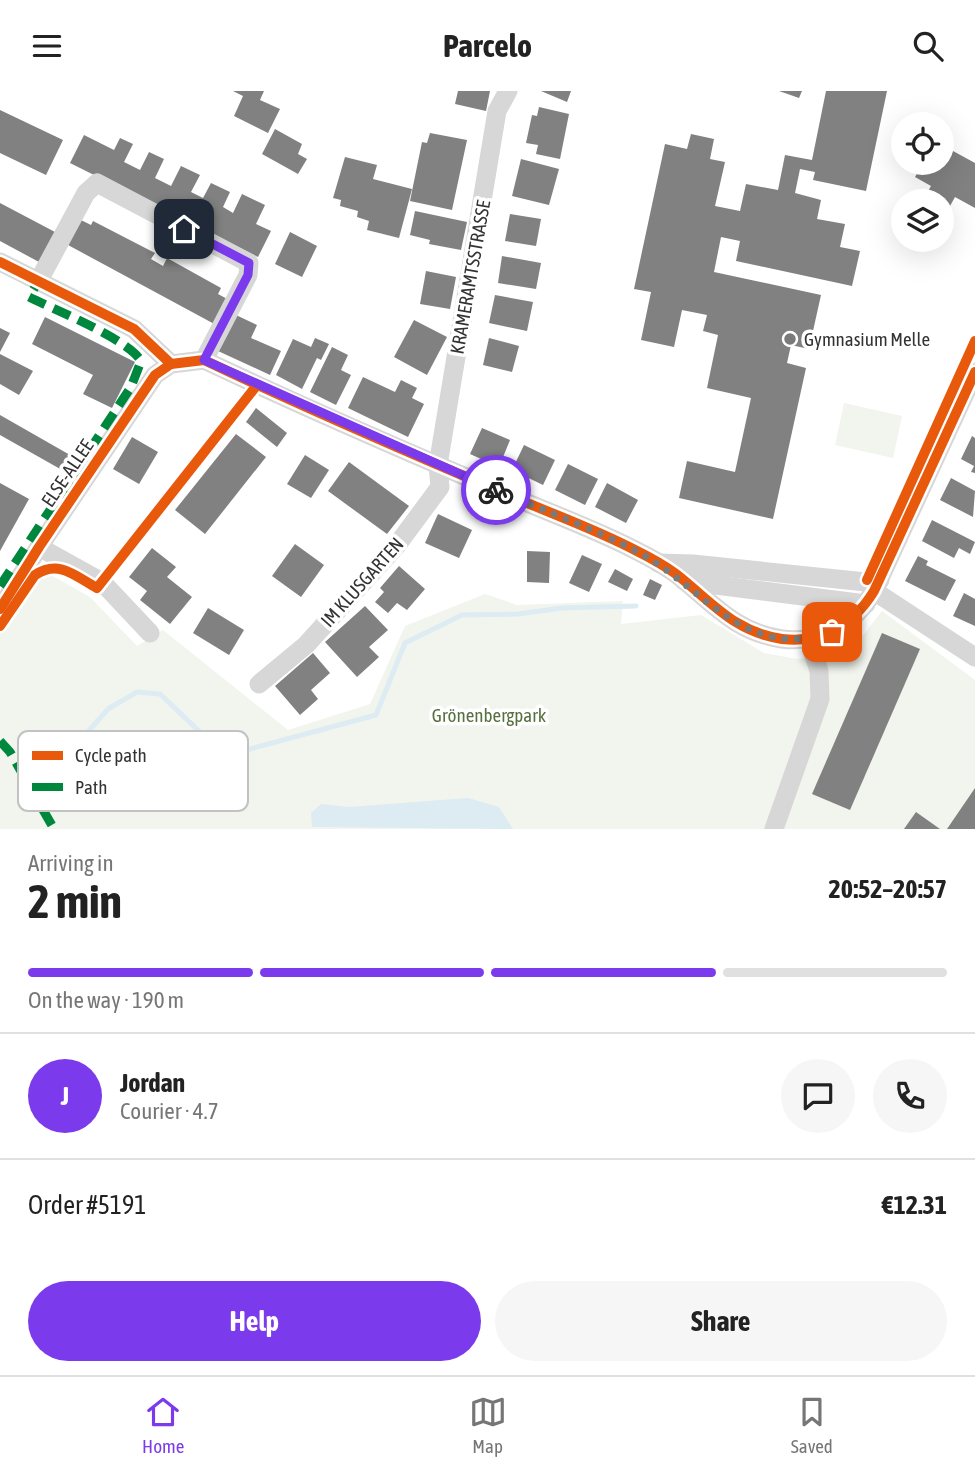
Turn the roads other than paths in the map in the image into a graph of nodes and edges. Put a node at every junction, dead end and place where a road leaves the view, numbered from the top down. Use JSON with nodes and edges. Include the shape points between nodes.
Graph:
{"nodes":[{"id":1,"x":508,"y":91,"type":"edge"},
{"id":2,"x":0,"y":261,"type":"edge"},
{"id":3,"x":38,"y":282,"type":"junction"},
{"id":4,"x":204,"y":360,"type":"junction"},
{"id":5,"x":171,"y":364,"type":"junction"},
{"id":6,"x":975,"y":372,"type":"edge"},
{"id":7,"x":438,"y":465,"type":"junction"},
{"id":8,"x":38,"y":547,"type":"junction"},
{"id":9,"x":658,"y":563,"type":"junction"},
{"id":10,"x":684,"y":581,"type":"junction"},
{"id":11,"x":873,"y":591,"type":"junction"},
{"id":12,"x":0,"y":609,"type":"edge"},
{"id":13,"x":150,"y":633,"type":"dead end"},
{"id":14,"x":809,"y":640,"type":"junction"},
{"id":15,"x":975,"y":657,"type":"edge"},
{"id":16,"x":259,"y":684,"type":"dead end"},
{"id":17,"x":774,"y":829,"type":"edge"}],
"edges":[{"from":1,"to":7,"type":"street","name":"KRAMERAMTSSTRASSE","via":[[498,111]]},
{"from":2,"to":3,"type":"street"},
{"from":3,"to":4,"type":"street","via":[[86,193],[97,183],[249,263],[248,275]]},
{"from":3,"to":5,"type":"street","via":[[134,329]]},
{"from":4,"to":5,"type":"street"},
{"from":4,"to":7,"type":"street"},
{"from":5,"to":8,"type":"street","name":"ELSE-ALLEE","via":[[155,376]]},
{"from":6,"to":11,"type":"street"},
{"from":7,"to":9,"type":"street"},
{"from":7,"to":16,"type":"street","name":"IM KLUSGARTEN","via":[[440,487],[397,545],[306,645]]},
{"from":8,"to":12,"type":"street","name":"ELSE-ALLEE"},
{"from":8,"to":13,"type":"street","via":[[102,582]]},
{"from":9,"to":10,"type":"street"},
{"from":9,"to":11,"type":"street","via":[[866,582]]},
{"from":10,"to":11,"type":"street"},
{"from":10,"to":14,"type":"street","via":[[727,618],[757,633]]},
{"from":11,"to":14,"type":"street","via":[[852,619]]},
{"from":11,"to":15,"type":"street"},
{"from":14,"to":17,"type":"street","via":[[819,671],[820,699]]}]}
